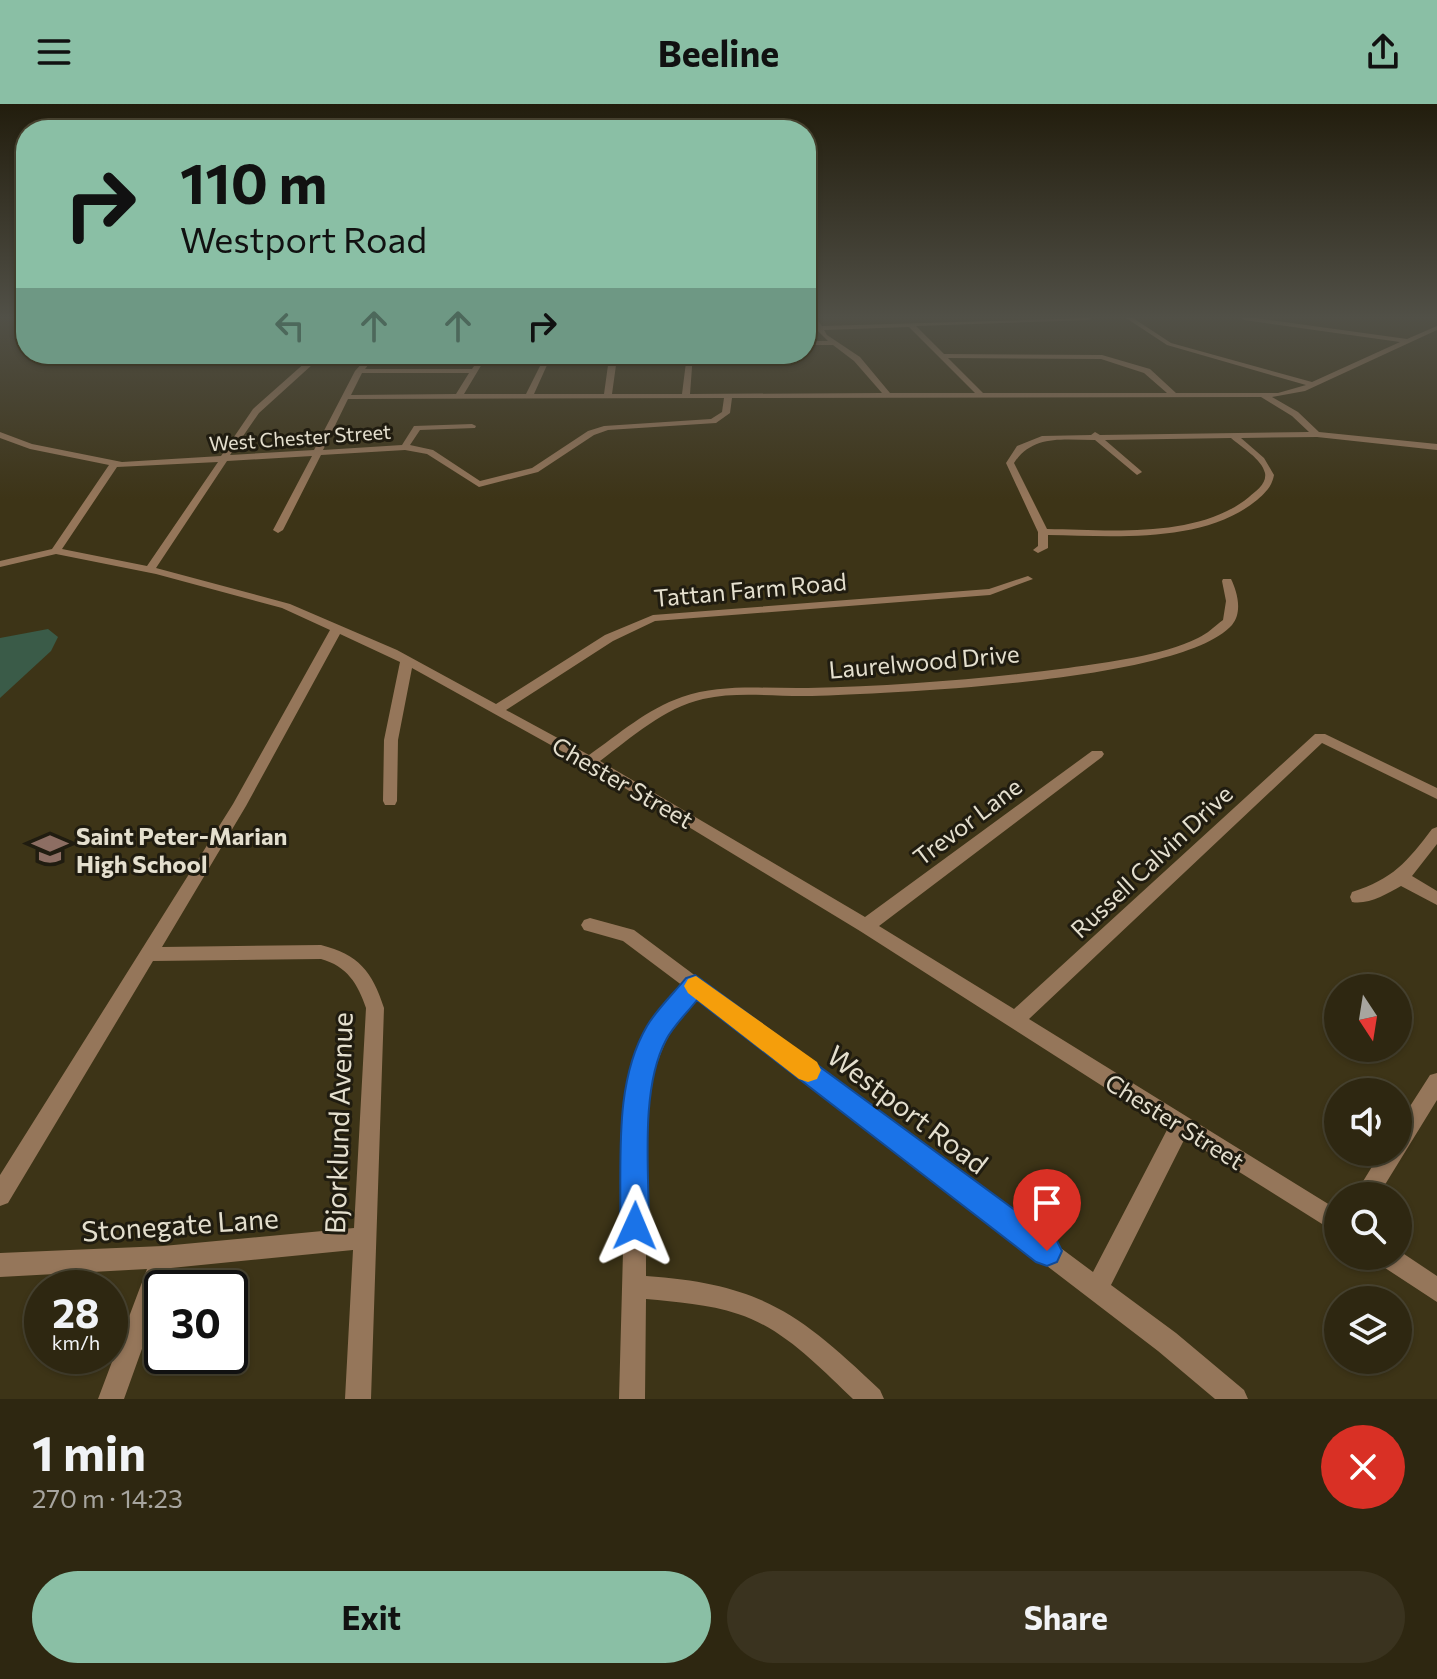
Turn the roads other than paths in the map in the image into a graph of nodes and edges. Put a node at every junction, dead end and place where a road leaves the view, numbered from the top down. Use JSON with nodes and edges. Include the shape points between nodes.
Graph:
{"nodes":[{"id":1,"x":292,"y":378,"type":"edge"},
{"id":2,"x":356,"y":378,"type":"edge"},
{"id":3,"x":469,"y":378,"type":"edge"},
{"id":4,"x":538,"y":378,"type":"edge"},
{"id":5,"x":610,"y":378,"type":"edge"},
{"id":6,"x":688,"y":378,"type":"edge"},
{"id":7,"x":873,"y":378,"type":"edge"},
{"id":8,"x":965,"y":378,"type":"edge"},
{"id":9,"x":1155,"y":378,"type":"edge"},
{"id":10,"x":1292,"y":378,"type":"edge"},
{"id":11,"x":1324,"y":378,"type":"edge"},
{"id":12,"x":1312,"y":384,"type":"junction"},
{"id":13,"x":980,"y":394,"type":"junction"},
{"id":14,"x":1173,"y":394,"type":"junction"},
{"id":15,"x":887,"y":395,"type":"junction"},
{"id":16,"x":1264,"y":395,"type":"junction"},
{"id":17,"x":459,"y":396,"type":"junction"},
{"id":18,"x":608,"y":396,"type":"junction"},
{"id":19,"x":686,"y":396,"type":"junction"},
{"id":20,"x":728,"y":396,"type":"junction"},
{"id":21,"x":347,"y":397,"type":"junction"},
{"id":22,"x":529,"y":397,"type":"junction"},
{"id":23,"x":472,"y":426,"type":"dead end"},
{"id":24,"x":1232,"y":434,"type":"junction"},
{"id":25,"x":1317,"y":434,"type":"junction"},
{"id":26,"x":0,"y":435,"type":"edge"},
{"id":27,"x":1095,"y":435,"type":"junction"},
{"id":28,"x":405,"y":447,"type":"junction"},
{"id":29,"x":1437,"y":447,"type":"edge"},
{"id":30,"x":315,"y":454,"type":"junction"},
{"id":31,"x":222,"y":461,"type":"junction"},
{"id":32,"x":114,"y":465,"type":"junction"},
{"id":33,"x":1137,"y":472,"type":"dead end"},
{"id":34,"x":278,"y":530,"type":"dead end"},
{"id":35,"x":1043,"y":532,"type":"junction"},
{"id":36,"x":1038,"y":550,"type":"dead end"},
{"id":37,"x":56,"y":551,"type":"junction"},
{"id":38,"x":0,"y":564,"type":"edge"},
{"id":39,"x":149,"y":570,"type":"junction"},
{"id":40,"x":1028,"y":579,"type":"dead end"},
{"id":41,"x":1227,"y":581,"type":"dead end"},
{"id":42,"x":338,"y":627,"type":"junction"},
{"id":43,"x":407,"y":660,"type":"junction"},
{"id":44,"x":498,"y":709,"type":"junction"},
{"id":45,"x":1097,"y":754,"type":"dead end"},
{"id":46,"x":590,"y":761,"type":"junction"},
{"id":47,"x":1437,"y":794,"type":"edge"},
{"id":48,"x":390,"y":801,"type":"dead end"},
{"id":49,"x":1437,"y":833,"type":"edge"},
{"id":50,"x":1403,"y":879,"type":"junction"},
{"id":51,"x":1358,"y":897,"type":"dead end"},
{"id":52,"x":1437,"y":899,"type":"edge"},
{"id":53,"x":590,"y":925,"type":"dead end"},
{"id":54,"x":866,"y":926,"type":"junction"},
{"id":55,"x":150,"y":954,"type":"junction"},
{"id":56,"x":695,"y":985,"type":"junction"},
{"id":57,"x":1015,"y":1020,"type":"junction"},
{"id":58,"x":1437,"y":1082,"type":"edge"},
{"id":59,"x":1412,"y":1122,"type":"edge"},
{"id":60,"x":1181,"y":1124,"type":"junction"},
{"id":61,"x":0,"y":1195,"type":"edge"},
{"id":62,"x":1324,"y":1214,"type":"edge"},
{"id":63,"x":364,"y":1238,"type":"junction"},
{"id":64,"x":163,"y":1257,"type":"junction"},
{"id":65,"x":0,"y":1265,"type":"edge"},
{"id":66,"x":1408,"y":1270,"type":"edge"},
{"id":67,"x":634,"y":1287,"type":"junction"},
{"id":68,"x":1097,"y":1289,"type":"junction"},
{"id":69,"x":1437,"y":1290,"type":"edge"},
{"id":70,"x":111,"y":1399,"type":"edge"},
{"id":71,"x":358,"y":1399,"type":"edge"},
{"id":72,"x":632,"y":1399,"type":"edge"},
{"id":73,"x":871,"y":1399,"type":"edge"},
{"id":74,"x":1235,"y":1399,"type":"edge"}],
"edges":[{"from":1,"to":31,"type":"street","via":[[256,411]]},
{"from":2,"to":21,"type":"street"},
{"from":3,"to":17,"type":"street"},
{"from":4,"to":22,"type":"street"},
{"from":5,"to":18,"type":"street"},
{"from":6,"to":19,"type":"street"},
{"from":7,"to":15,"type":"street"},
{"from":8,"to":13,"type":"street"},
{"from":9,"to":14,"type":"street"},
{"from":10,"to":12,"type":"street"},
{"from":11,"to":12,"type":"street"},
{"from":12,"to":16,"type":"street"},
{"from":13,"to":14,"type":"street"},
{"from":13,"to":15,"type":"street"},
{"from":14,"to":16,"type":"street"},
{"from":15,"to":20,"type":"street"},
{"from":16,"to":25,"type":"street"},
{"from":17,"to":21,"type":"street"},
{"from":17,"to":22,"type":"street"},
{"from":18,"to":19,"type":"street"},
{"from":18,"to":22,"type":"street"},
{"from":19,"to":20,"type":"street"},
{"from":20,"to":28,"type":"street","name":"West Chester Street","via":[[721,418],[702,424],[598,430],[535,470],[479,484],[430,452]]},
{"from":21,"to":30,"type":"street"},
{"from":23,"to":28,"type":"street","via":[[417,428]]},
{"from":24,"to":25,"type":"street"},
{"from":24,"to":27,"type":"street"},
{"from":24,"to":35,"type":"street","via":[[1270,478],[1242,510],[1175,528]]},
{"from":25,"to":29,"type":"street"},
{"from":26,"to":32,"type":"street"},
{"from":27,"to":33,"type":"street"},
{"from":27,"to":35,"type":"street","via":[[1036,440],[1011,457],[1010,467]]},
{"from":28,"to":30,"type":"street","name":"West Chester Street"},
{"from":30,"to":31,"type":"street","name":"West Chester Street"},
{"from":30,"to":34,"type":"street"},
{"from":31,"to":32,"type":"street","name":"West Chester Street"},
{"from":31,"to":39,"type":"street"},
{"from":32,"to":37,"type":"street"},
{"from":35,"to":36,"type":"street","via":[[1043,548]]},
{"from":37,"to":38,"type":"street"},
{"from":37,"to":39,"type":"street","name":"Chester Street"},
{"from":39,"to":42,"type":"street","name":"Chester Street","via":[[260,598]]},
{"from":40,"to":44,"type":"street","name":"Tattan Farm Road","via":[[990,592],[653,618],[609,638]]},
{"from":41,"to":46,"type":"street","name":"Laurelwood Drive","via":[[1232,594],[1227,623],[1211,638],[1174,653],[948,685],[706,694],[656,714]]},
{"from":42,"to":43,"type":"street","name":"Chester Street"},
{"from":42,"to":55,"type":"street"},
{"from":43,"to":44,"type":"street","name":"Chester Street"},
{"from":43,"to":48,"type":"street","via":[[391,740]]},
{"from":44,"to":46,"type":"street","name":"Chester Street"},
{"from":45,"to":54,"type":"street","name":"Trevor Lane"},
{"from":46,"to":54,"type":"street","name":"Chester Street"},
{"from":47,"to":57,"type":"street","name":"Russell Calvin Drive","via":[[1320,737]]},
{"from":49,"to":50,"type":"street"},
{"from":50,"to":51,"type":"street"},
{"from":50,"to":52,"type":"street"},
{"from":53,"to":56,"type":"street","name":"Westport Road","via":[[628,935]]},
{"from":54,"to":57,"type":"street","name":"Chester Street"},
{"from":55,"to":61,"type":"street"},
{"from":55,"to":63,"type":"street","name":"Bjorklund Avenue","via":[[321,952],[343,958],[360,972],[375,1008]]},
{"from":56,"to":67,"type":"street","via":[[657,1032],[640,1085]]},
{"from":56,"to":68,"type":"street","name":"Westport Road"},
{"from":57,"to":60,"type":"street","name":"Chester Street"},
{"from":58,"to":59,"type":"street"},
{"from":60,"to":62,"type":"street","name":"Chester Street"},
{"from":60,"to":68,"type":"street"},
{"from":63,"to":64,"type":"street","name":"Stonegate Lane"},
{"from":63,"to":71,"type":"street","name":"Bjorklund Avenue"},
{"from":64,"to":65,"type":"street","name":"Stonegate Lane"},
{"from":64,"to":70,"type":"street"},
{"from":66,"to":69,"type":"street"},
{"from":67,"to":72,"type":"street"},
{"from":67,"to":73,"type":"street","via":[[722,1294],[777,1316]]},
{"from":68,"to":74,"type":"street","name":"Westport Road"}]}
